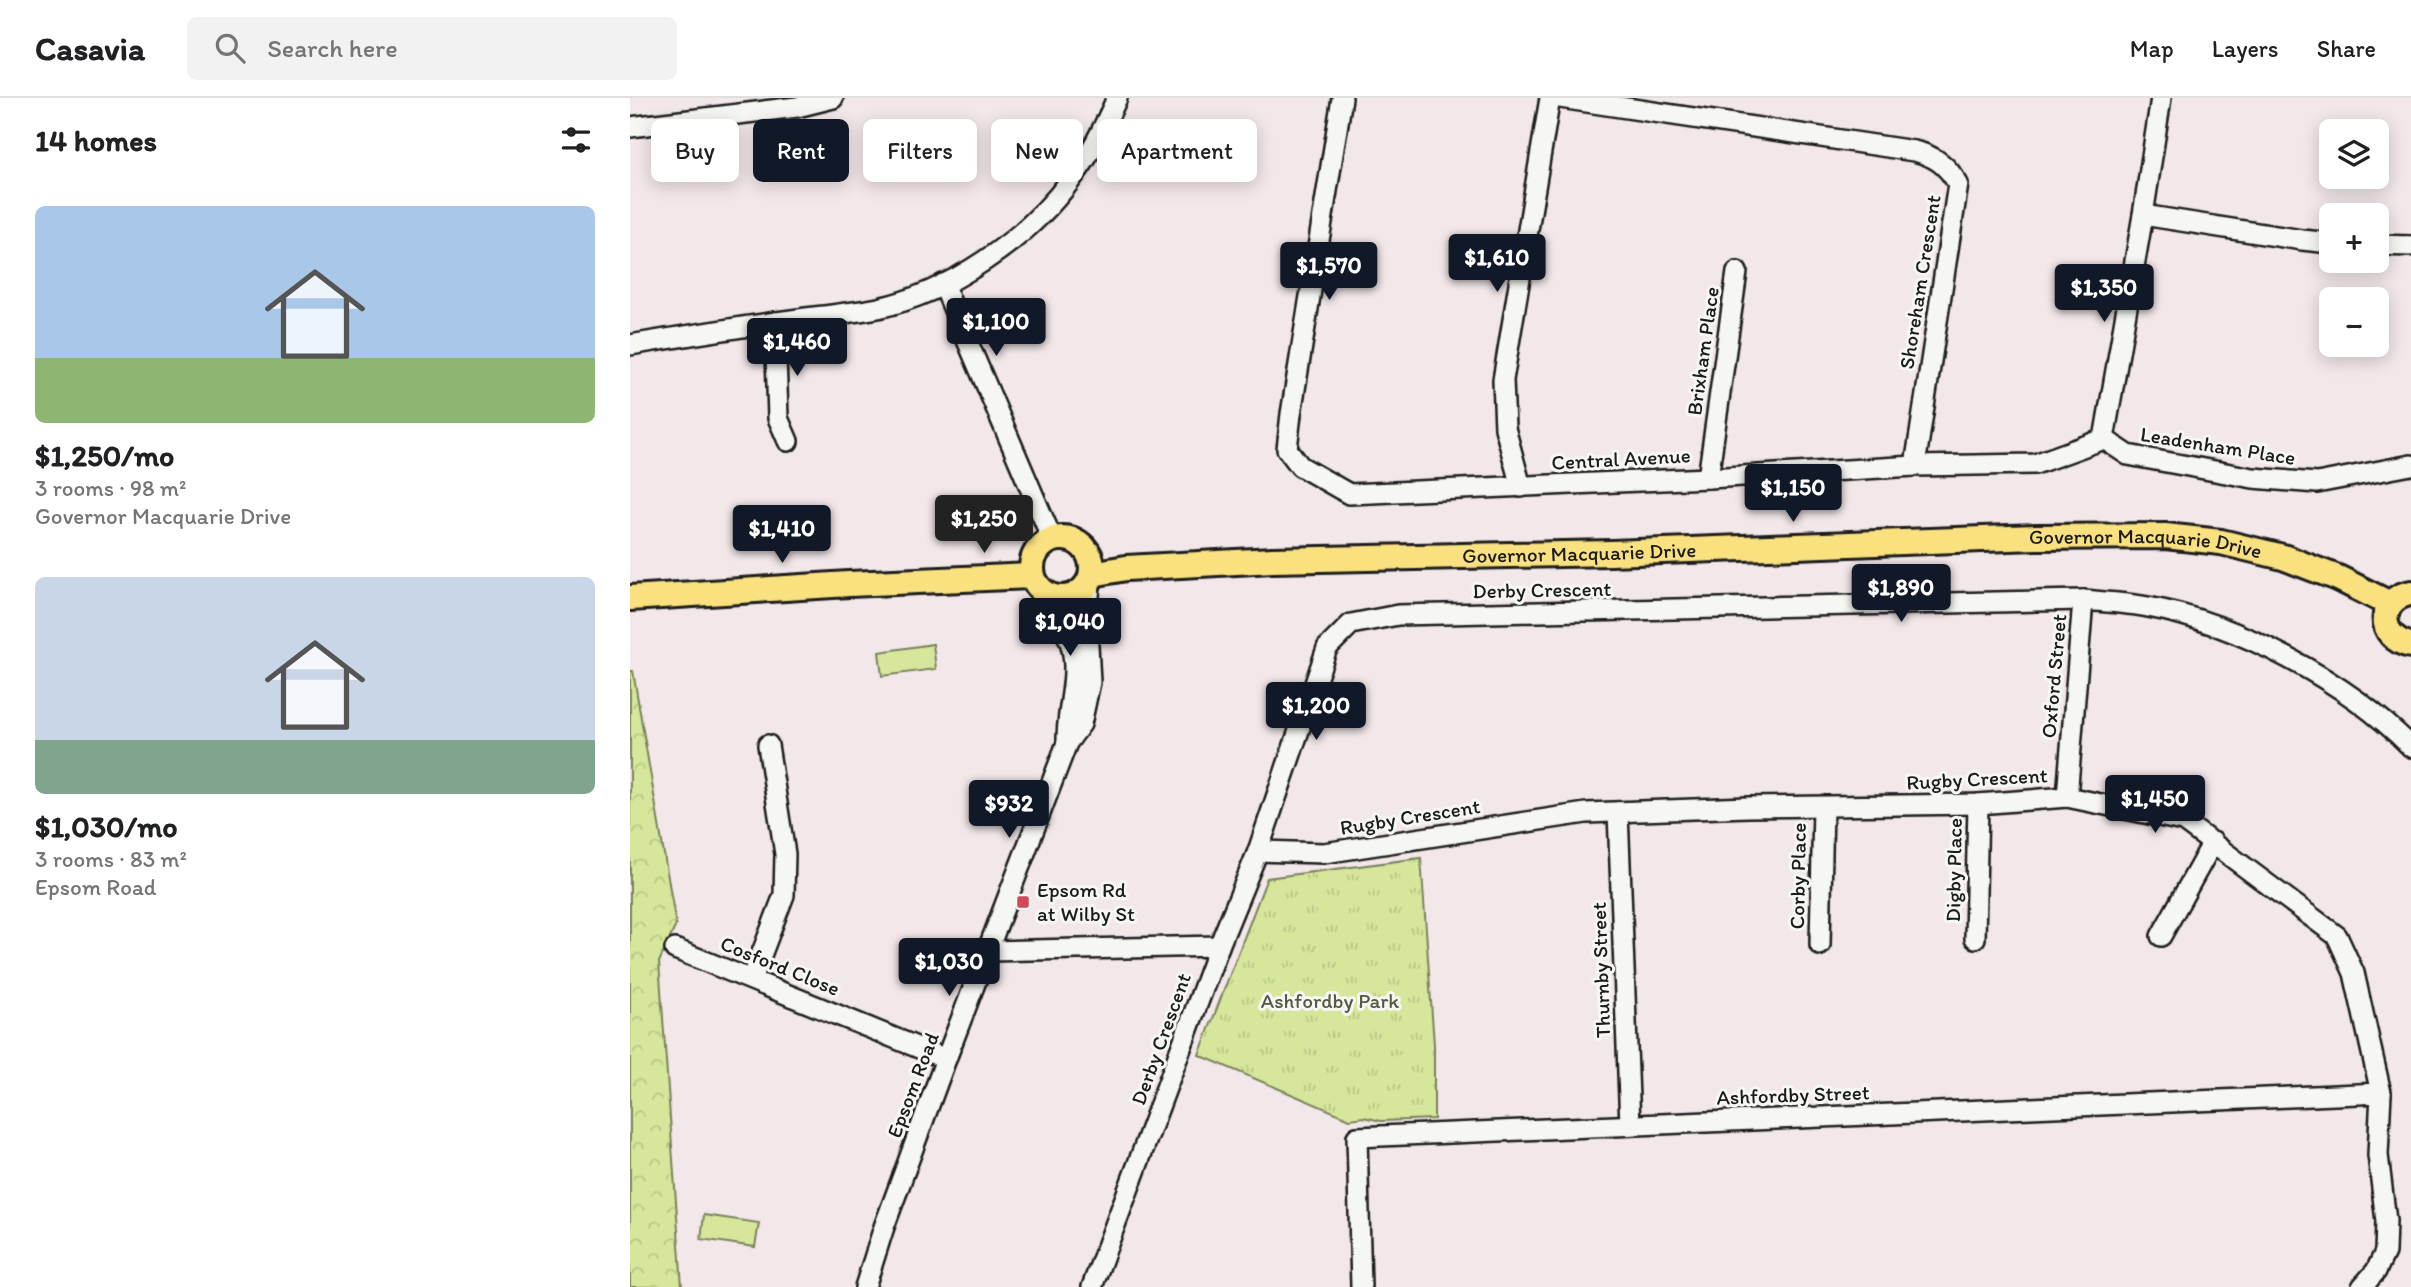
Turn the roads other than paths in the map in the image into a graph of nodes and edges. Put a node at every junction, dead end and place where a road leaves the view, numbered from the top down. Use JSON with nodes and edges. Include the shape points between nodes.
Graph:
{"nodes":[{"id":1,"x":833,"y":98,"type":"edge"},
{"id":2,"x":1117,"y":98,"type":"edge"},
{"id":3,"x":1342,"y":98,"type":"edge"},
{"id":4,"x":1550,"y":98,"type":"edge"},
{"id":5,"x":1560,"y":98,"type":"edge"},
{"id":6,"x":2161,"y":98,"type":"edge"},
{"id":7,"x":784,"y":103,"type":"edge"},
{"id":8,"x":630,"y":127,"type":"edge"},
{"id":9,"x":2143,"y":215,"type":"junction"},
{"id":10,"x":2319,"y":242,"type":"edge"},
{"id":11,"x":2389,"y":246,"type":"edge"},
{"id":12,"x":2411,"y":246,"type":"edge"},
{"id":13,"x":1737,"y":272,"type":"dead end"},
{"id":14,"x":943,"y":284,"type":"junction"},
{"id":15,"x":775,"y":322,"type":"junction"},
{"id":16,"x":630,"y":345,"type":"edge"},
{"id":17,"x":2104,"y":439,"type":"junction"},
{"id":18,"x":788,"y":441,"type":"dead end"},
{"id":19,"x":2411,"y":465,"type":"edge"},
{"id":20,"x":1915,"y":466,"type":"junction"},
{"id":21,"x":1708,"y":478,"type":"junction"},
{"id":22,"x":1521,"y":487,"type":"junction"},
{"id":23,"x":1052,"y":539,"type":"junction"},
{"id":24,"x":1091,"y":578,"type":"junction"},
{"id":25,"x":1037,"y":583,"type":"junction"},
{"id":26,"x":630,"y":598,"type":"edge"},
{"id":27,"x":2400,"y":598,"type":"edge"},
{"id":28,"x":2083,"y":600,"type":"junction"},
{"id":29,"x":2411,"y":645,"type":"edge"},
{"id":30,"x":1067,"y":743,"type":"junction"},
{"id":31,"x":768,"y":745,"type":"dead end"},
{"id":32,"x":2411,"y":747,"type":"edge"},
{"id":33,"x":2067,"y":797,"type":"junction"},
{"id":34,"x":1978,"y":804,"type":"junction"},
{"id":35,"x":1823,"y":807,"type":"junction"},
{"id":36,"x":1618,"y":812,"type":"junction"},
{"id":37,"x":2213,"y":842,"type":"junction"},
{"id":38,"x":1258,"y":851,"type":"junction"},
{"id":39,"x":2161,"y":936,"type":"dead end"},
{"id":40,"x":1975,"y":938,"type":"dead end"},
{"id":41,"x":1820,"y":945,"type":"dead end"},
{"id":42,"x":1219,"y":946,"type":"junction"},
{"id":43,"x":675,"y":949,"type":"dead end"},
{"id":44,"x":988,"y":951,"type":"junction"},
{"id":45,"x":752,"y":979,"type":"junction"},
{"id":46,"x":946,"y":1059,"type":"junction"},
{"id":47,"x":2381,"y":1093,"type":"junction"},
{"id":48,"x":1630,"y":1125,"type":"junction"},
{"id":49,"x":865,"y":1287,"type":"edge"},
{"id":50,"x":1092,"y":1287,"type":"edge"},
{"id":51,"x":1361,"y":1287,"type":"edge"},
{"id":52,"x":2362,"y":1287,"type":"edge"}],
"edges":[{"from":1,"to":7,"type":"street"},
{"from":2,"to":14,"type":"street","via":[[1091,151],[1053,202],[990,257]]},
{"from":3,"to":22,"type":"street","name":"Central Avenue","via":[[1287,449],[1300,466],[1349,494]]},
{"from":4,"to":22,"type":"street","via":[[1503,380],[1505,428]]},
{"from":5,"to":20,"type":"street","name":"Shoreham Crescent","via":[[1914,151],[1932,155],[1953,174],[1958,184]]},
{"from":6,"to":9,"type":"street"},
{"from":7,"to":8,"type":"street"},
{"from":9,"to":10,"type":"street"},
{"from":9,"to":17,"type":"street"},
{"from":11,"to":12,"type":"street"},
{"from":13,"to":21,"type":"street","name":"Brixham Place"},
{"from":14,"to":15,"type":"street","via":[[879,307]]},
{"from":14,"to":23,"type":"street"},
{"from":15,"to":16,"type":"street"},
{"from":15,"to":18,"type":"street","via":[[778,418]]},
{"from":17,"to":19,"type":"street","name":"Leadenham Place","via":[[2128,455],[2253,478],[2317,483]]},
{"from":17,"to":20,"type":"street","name":"Central Avenue","via":[[2035,464]]},
{"from":20,"to":21,"type":"street","name":"Central Avenue"},
{"from":21,"to":22,"type":"street","name":"Central Avenue"},
{"from":23,"to":24,"type":"main road","via":[[1079,542],[1090,555]]},
{"from":23,"to":25,"type":"main road","via":[[1037,550],[1032,567]]},
{"from":24,"to":25,"type":"main road","via":[[1069,598],[1060,598]]},
{"from":24,"to":27,"type":"main road","name":"Governor Macquarie Drive","via":[[1126,568],[1286,560],[2165,536],[2221,542],[2283,557]]},
{"from":24,"to":30,"type":"street","name":"Epsom Road","via":[[1087,627],[1090,682],[1081,724]]},
{"from":25,"to":26,"type":"main road","via":[[849,583]]},
{"from":25,"to":30,"type":"street","name":"Epsom Road","via":[[1066,632],[1073,656]]},
{"from":27,"to":29,"type":"main road","via":[[2386,612],[2388,630],[2400,643]]},
{"from":28,"to":32,"type":"street","name":"Derby Crescent","via":[[2169,612],[2257,644],[2336,686]]},
{"from":28,"to":33,"type":"street","name":"Oxford Street"},
{"from":28,"to":38,"type":"street","name":"Derby Crescent","via":[[1398,615],[1358,622],[1327,648]]},
{"from":30,"to":44,"type":"street","name":"Epsom Road"},
{"from":31,"to":45,"type":"street","via":[[785,854],[784,895]]},
{"from":33,"to":34,"type":"street","name":"Rugby Crescent"},
{"from":33,"to":37,"type":"street","name":"Rugby Crescent","via":[[2183,821]]},
{"from":34,"to":35,"type":"street","name":"Rugby Crescent"},
{"from":34,"to":40,"type":"street","name":"Digby Place"},
{"from":35,"to":36,"type":"street","name":"Rugby Crescent"},
{"from":35,"to":41,"type":"street","name":"Corby Place"},
{"from":36,"to":38,"type":"street","name":"Rugby Crescent","via":[[1324,853]]},
{"from":36,"to":48,"type":"street","name":"Thurnby Street"},
{"from":37,"to":39,"type":"street"},
{"from":37,"to":47,"type":"street","name":"Rugby Crescent","via":[[2337,936],[2354,973]]},
{"from":38,"to":42,"type":"street","name":"Derby Crescent"},
{"from":42,"to":44,"type":"street"},
{"from":42,"to":50,"type":"street","name":"Derby Crescent"},
{"from":43,"to":45,"type":"street","name":"Cosford Close"},
{"from":44,"to":46,"type":"street","name":"Epsom Road"},
{"from":45,"to":46,"type":"street","name":"Cosford Close"},
{"from":46,"to":49,"type":"street","name":"Epsom Road"},
{"from":47,"to":48,"type":"street","name":"Ashfordby Street"},
{"from":47,"to":52,"type":"street","name":"Rugby Crescent","via":[[2378,1155],[2386,1244],[2376,1271]]},
{"from":48,"to":51,"type":"street","name":"Ashfordby Street","via":[[1357,1137]]}]}
